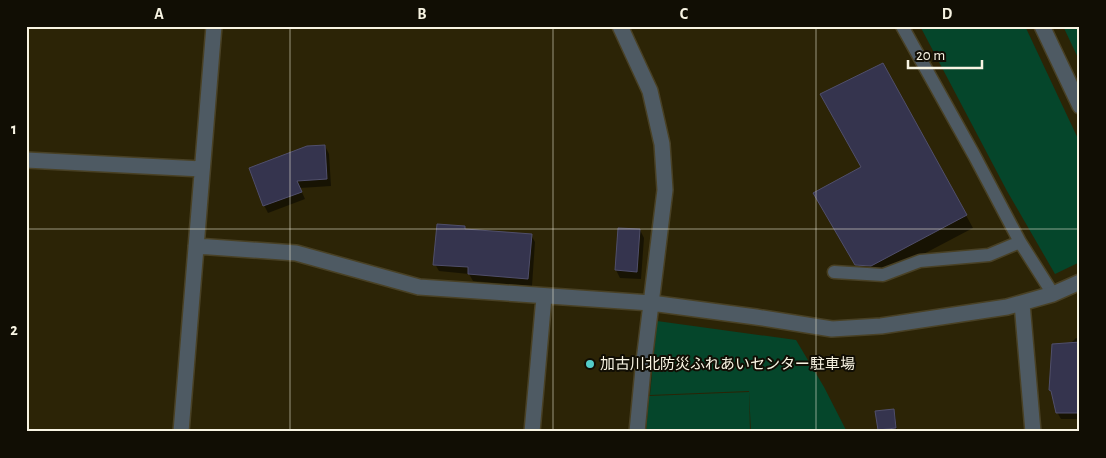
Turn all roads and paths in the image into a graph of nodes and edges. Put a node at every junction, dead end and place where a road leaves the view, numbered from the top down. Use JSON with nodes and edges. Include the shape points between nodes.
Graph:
{"nodes":[{"id":1,"x":214,"y":26,"type":"edge"},
{"id":2,"x":620,"y":26,"type":"edge"},
{"id":3,"x":902,"y":26,"type":"edge"},
{"id":4,"x":1042,"y":26,"type":"edge"},
{"id":5,"x":1080,"y":106,"type":"edge"},
{"id":6,"x":26,"y":160,"type":"edge"},
{"id":7,"x":202,"y":169,"type":"junction"},
{"id":8,"x":1020,"y":242,"type":"junction"},
{"id":9,"x":196,"y":246,"type":"junction"},
{"id":10,"x":834,"y":272,"type":"dead end"},
{"id":11,"x":1080,"y":282,"type":"edge"},
{"id":12,"x":1053,"y":294,"type":"junction"},
{"id":13,"x":544,"y":296,"type":"junction"},
{"id":14,"x":651,"y":303,"type":"junction"},
{"id":15,"x":1022,"y":303,"type":"junction"},
{"id":16,"x":181,"y":432,"type":"edge"},
{"id":17,"x":532,"y":432,"type":"edge"},
{"id":18,"x":637,"y":432,"type":"edge"},
{"id":19,"x":1033,"y":432,"type":"edge"}],
"edges":[{"from":1,"to":7,"type":"street"},
{"from":2,"to":14,"type":"street","via":[[650,91],[662,144],[665,190]]},
{"from":3,"to":8,"type":"lane"},
{"from":4,"to":5,"type":"street"},
{"from":6,"to":7,"type":"street"},
{"from":7,"to":9,"type":"street"},
{"from":8,"to":10,"type":"lane","via":[[989,255],[920,261],[883,275]]},
{"from":8,"to":12,"type":"lane"},
{"from":9,"to":13,"type":"street","via":[[296,253],[420,287]]},
{"from":9,"to":16,"type":"street"},
{"from":11,"to":12,"type":"street"},
{"from":12,"to":15,"type":"street"},
{"from":13,"to":14,"type":"street"},
{"from":13,"to":17,"type":"street"},
{"from":14,"to":15,"type":"street","via":[[832,329],[882,326]]},
{"from":14,"to":18,"type":"street"},
{"from":15,"to":19,"type":"street"}]}
